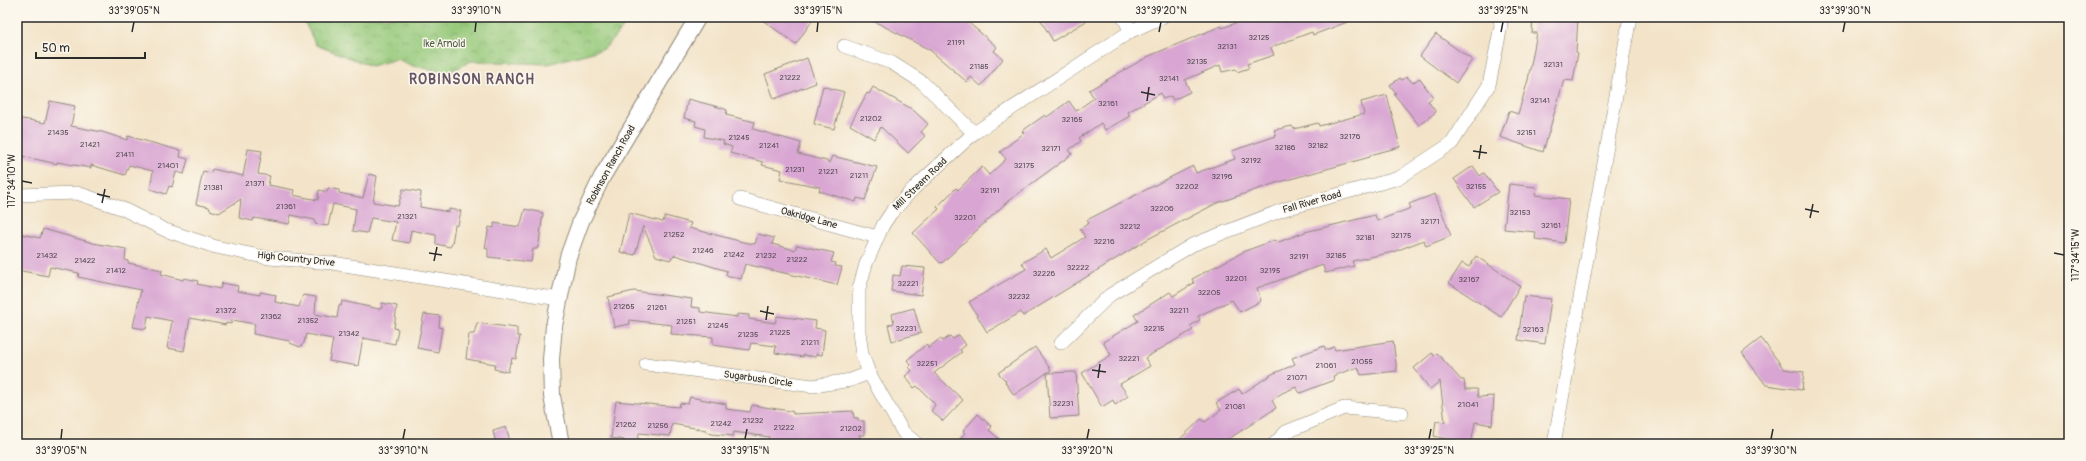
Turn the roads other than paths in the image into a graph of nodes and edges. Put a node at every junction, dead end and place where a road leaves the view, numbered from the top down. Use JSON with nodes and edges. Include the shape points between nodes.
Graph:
{"nodes":[{"id":1,"x":698,"y":17,"type":"edge"},
{"id":2,"x":1123,"y":17,"type":"edge"},
{"id":3,"x":1162,"y":17,"type":"edge"},
{"id":4,"x":1500,"y":17,"type":"edge"},
{"id":5,"x":1630,"y":17,"type":"edge"},
{"id":6,"x":1131,"y":30,"type":"junction"},
{"id":7,"x":844,"y":46,"type":"dead end"},
{"id":8,"x":974,"y":133,"type":"junction"},
{"id":9,"x":17,"y":195,"type":"edge"},
{"id":10,"x":740,"y":199,"type":"dead end"},
{"id":11,"x":877,"y":237,"type":"junction"},
{"id":12,"x":559,"y":299,"type":"junction"},
{"id":13,"x":1061,"y":343,"type":"dead end"},
{"id":14,"x":646,"y":364,"type":"dead end"},
{"id":15,"x":869,"y":373,"type":"junction"},
{"id":16,"x":1402,"y":413,"type":"dead end"},
{"id":17,"x":561,"y":444,"type":"edge"},
{"id":18,"x":917,"y":444,"type":"edge"},
{"id":19,"x":1274,"y":444,"type":"edge"},
{"id":20,"x":1554,"y":444,"type":"edge"}],
"edges":[{"from":1,"to":12,"type":"street","name":"Robinson Ranch Road","via":[[602,177],[581,221],[568,257]]},
{"from":2,"to":6,"type":"street"},
{"from":3,"to":6,"type":"street","name":"Mill Stream Road"},
{"from":4,"to":13,"type":"street","name":"Fall River Road","via":[[1501,26],[1489,85],[1452,143],[1399,178],[1286,209],[1192,245],[1110,295]]},
{"from":5,"to":20,"type":"street"},
{"from":6,"to":8,"type":"street","name":"Mill Stream Road"},
{"from":7,"to":8,"type":"street","via":[[892,63],[922,82]]},
{"from":8,"to":11,"type":"street","name":"Mill Stream Road","via":[[913,189],[891,213]]},
{"from":9,"to":12,"type":"street","name":"High Country Drive","via":[[77,194],[121,208],[165,230],[216,247],[269,258],[332,263]]},
{"from":10,"to":11,"type":"street","name":"Oakridge Lane"},
{"from":11,"to":15,"type":"street","name":"Mill Stream Road","via":[[861,276],[859,289],[859,332],[862,354]]},
{"from":12,"to":17,"type":"street","name":"Robinson Ranch Road","via":[[551,359],[552,396]]},
{"from":14,"to":15,"type":"street","name":"Sugarbush Circle","via":[[813,386],[851,380]]},
{"from":15,"to":18,"type":"street","name":"Mill Stream Road","via":[[903,432]]},
{"from":16,"to":19,"type":"street","via":[[1344,408],[1286,432]]}]}
